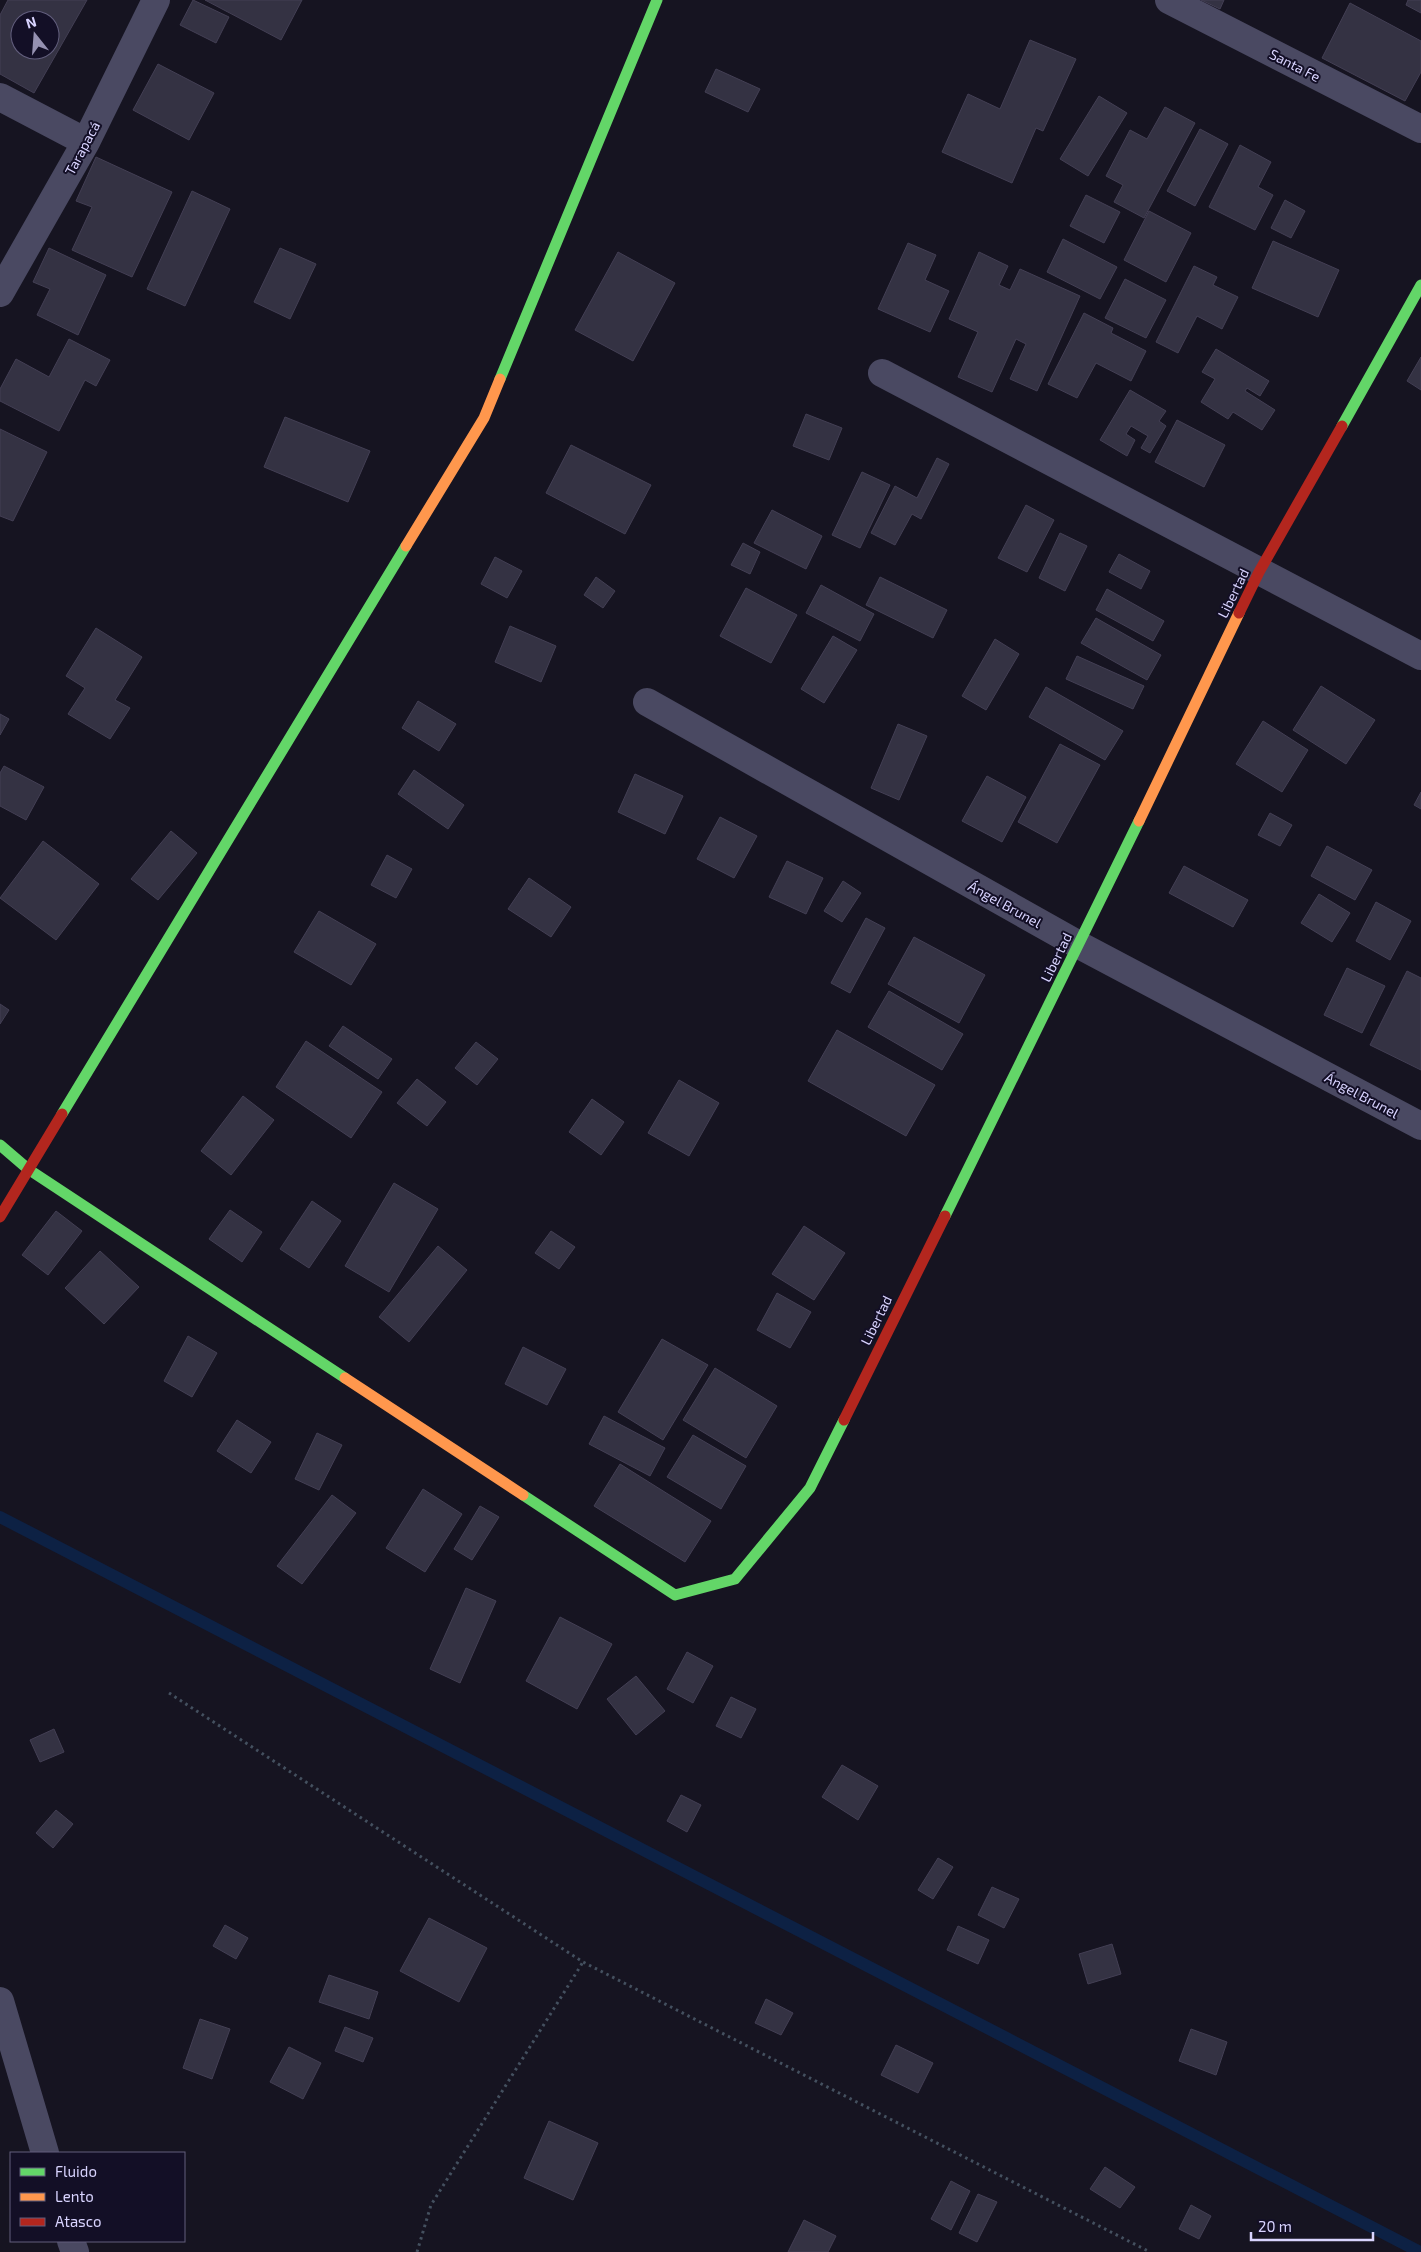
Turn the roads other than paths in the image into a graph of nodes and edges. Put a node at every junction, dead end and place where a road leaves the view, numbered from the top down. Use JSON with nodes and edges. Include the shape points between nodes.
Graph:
{"nodes":[{"id":1,"x":156,"y":0,"type":"edge"},
{"id":2,"x":657,"y":0,"type":"edge"},
{"id":3,"x":1169,"y":0,"type":"edge"},
{"id":4,"x":0,"y":98,"type":"edge"},
{"id":5,"x":1421,"y":129,"type":"edge"},
{"id":6,"x":86,"y":142,"type":"junction"},
{"id":7,"x":1421,"y":285,"type":"edge"},
{"id":8,"x":0,"y":293,"type":"edge"},
{"id":9,"x":882,"y":373,"type":"dead end"},
{"id":10,"x":1259,"y":572,"type":"junction"},
{"id":11,"x":1421,"y":656,"type":"edge"},
{"id":12,"x":647,"y":702,"type":"dead end"},
{"id":13,"x":1078,"y":945,"type":"junction"},
{"id":14,"x":1421,"y":1126,"type":"edge"},
{"id":15,"x":0,"y":1145,"type":"edge"},
{"id":16,"x":28,"y":1168,"type":"junction"},
{"id":17,"x":0,"y":1217,"type":"edge"},
{"id":18,"x":0,"y":2001,"type":"edge"},
{"id":19,"x":45,"y":2152,"type":"edge"}],
"edges":[{"from":1,"to":6,"type":"street","name":"Tarapacá"},
{"from":2,"to":16,"type":"street","via":[[484,418]]},
{"from":3,"to":5,"type":"street","name":"Santa Fe"},
{"from":4,"to":6,"type":"street"},
{"from":6,"to":8,"type":"street","name":"Tarapacá"},
{"from":7,"to":10,"type":"street","name":"Libertad"},
{"from":9,"to":10,"type":"street"},
{"from":10,"to":11,"type":"street"},
{"from":10,"to":13,"type":"street","name":"Libertad"},
{"from":12,"to":13,"type":"street","name":"Ángel Brunel"},
{"from":13,"to":14,"type":"street","name":"Ángel Brunel"},
{"from":13,"to":16,"type":"street","name":"Libertad","via":[[810,1488],[735,1579],[675,1594]]},
{"from":15,"to":16,"type":"street"},
{"from":16,"to":17,"type":"street"},
{"from":18,"to":19,"type":"street"}]}
